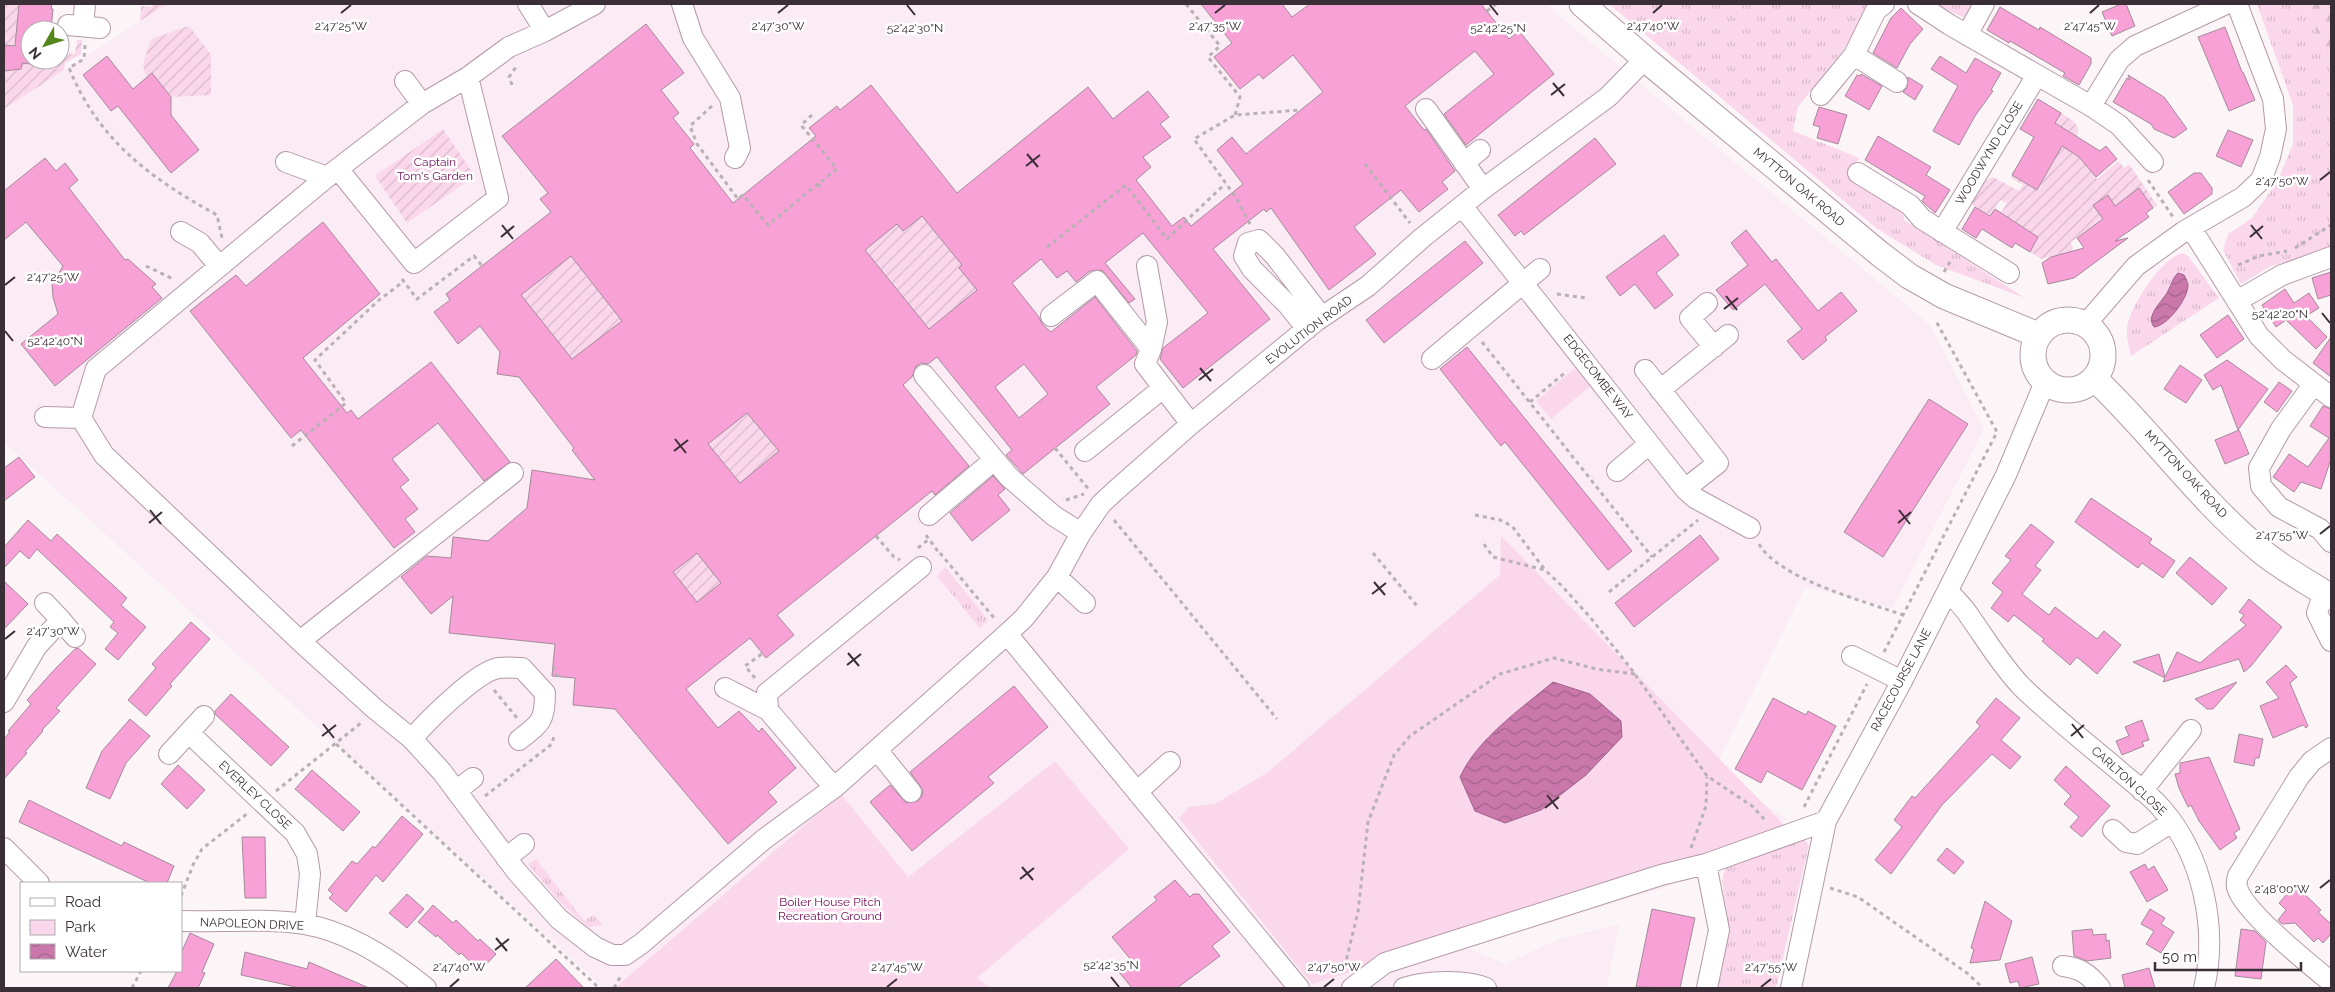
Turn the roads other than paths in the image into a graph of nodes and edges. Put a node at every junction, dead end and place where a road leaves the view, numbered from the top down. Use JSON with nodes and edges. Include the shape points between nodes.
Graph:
{"nodes":[{"id":1,"x":85,"y":4,"type":"edge"},
{"id":2,"x":528,"y":4,"type":"edge"},
{"id":3,"x":595,"y":4,"type":"edge"},
{"id":4,"x":682,"y":4,"type":"edge"},
{"id":5,"x":1582,"y":4,"type":"edge"},
{"id":6,"x":1884,"y":4,"type":"edge"},
{"id":7,"x":1918,"y":4,"type":"edge"},
{"id":8,"x":1984,"y":4,"type":"edge"},
{"id":9,"x":2226,"y":4,"type":"edge"},
{"id":10,"x":2236,"y":4,"type":"edge"},
{"id":11,"x":84,"y":27,"type":"road end"},
{"id":12,"x":545,"y":31,"type":"junction"},
{"id":13,"x":1967,"y":35,"type":"junction"},
{"id":14,"x":1854,"y":55,"type":"junction"},
{"id":15,"x":1645,"y":59,"type":"junction"},
{"id":16,"x":2037,"y":75,"type":"junction"},
{"id":17,"x":468,"y":77,"type":"junction"},
{"id":18,"x":405,"y":81,"type":"dead end"},
{"id":19,"x":1897,"y":82,"type":"dead end"},
{"id":20,"x":1822,"y":95,"type":"dead end"},
{"id":21,"x":422,"y":104,"type":"junction"},
{"id":22,"x":2091,"y":106,"type":"junction"},
{"id":23,"x":1426,"y":109,"type":"dead end"},
{"id":24,"x":1480,"y":150,"type":"dead end"},
{"id":25,"x":735,"y":158,"type":"dead end"},
{"id":26,"x":286,"y":162,"type":"dead end"},
{"id":27,"x":1464,"y":163,"type":"junction"},
{"id":28,"x":2151,"y":171,"type":"road end"},
{"id":29,"x":332,"y":173,"type":"junction"},
{"id":30,"x":1858,"y":173,"type":"dead end"},
{"id":31,"x":1483,"y":190,"type":"junction"},
{"id":32,"x":1462,"y":206,"type":"junction"},
{"id":33,"x":2187,"y":230,"type":"junction"},
{"id":34,"x":181,"y":232,"type":"dead end"},
{"id":35,"x":1942,"y":232,"type":"junction"},
{"id":36,"x":1259,"y":240,"type":"road end"},
{"id":37,"x":2331,"y":257,"type":"edge"},
{"id":38,"x":226,"y":261,"type":"junction"},
{"id":39,"x":1147,"y":266,"type":"dead end"},
{"id":40,"x":1540,"y":270,"type":"dead end"},
{"id":41,"x":2009,"y":273,"type":"dead end"},
{"id":42,"x":1524,"y":284,"type":"junction"},
{"id":43,"x":2236,"y":301,"type":"junction"},
{"id":44,"x":1707,"y":303,"type":"dead end"},
{"id":45,"x":1051,"y":316,"type":"dead end"},
{"id":46,"x":1314,"y":323,"type":"junction"},
{"id":47,"x":2085,"y":324,"type":"junction"},
{"id":48,"x":2038,"y":335,"type":"junction"},
{"id":49,"x":1151,"y":349,"type":"junction"},
{"id":50,"x":1432,"y":359,"type":"dead end"},
{"id":51,"x":1645,"y":370,"type":"dead end"},
{"id":52,"x":924,"y":375,"type":"dead end"},
{"id":53,"x":2095,"y":379,"type":"junction"},
{"id":54,"x":2045,"y":382,"type":"junction"},
{"id":55,"x":2313,"y":384,"type":"junction"},
{"id":56,"x":1164,"y":388,"type":"junction"},
{"id":57,"x":1660,"y":390,"type":"junction"},
{"id":58,"x":2331,"y":397,"type":"edge"},
{"id":59,"x":45,"y":418,"type":"dead end"},
{"id":60,"x":81,"y":418,"type":"junction"},
{"id":61,"x":1191,"y":424,"type":"junction"},
{"id":62,"x":1649,"y":444,"type":"junction"},
{"id":63,"x":1085,"y":451,"type":"dead end"},
{"id":64,"x":994,"y":460,"type":"junction"},
{"id":65,"x":1617,"y":471,"type":"dead end"},
{"id":66,"x":513,"y":473,"type":"dead end"},
{"id":67,"x":1685,"y":489,"type":"junction"},
{"id":68,"x":926,"y":524,"type":"road end"},
{"id":69,"x":1750,"y":528,"type":"road end"},
{"id":70,"x":1081,"y":533,"type":"junction"},
{"id":71,"x":2331,"y":542,"type":"edge"},
{"id":72,"x":913,"y":559,"type":"road end"},
{"id":73,"x":1057,"y":576,"type":"junction"},
{"id":74,"x":1948,"y":591,"type":"junction"},
{"id":75,"x":2328,"y":595,"type":"edge"},
{"id":76,"x":1085,"y":602,"type":"dead end"},
{"id":77,"x":45,"y":603,"type":"dead end"},
{"id":78,"x":61,"y":620,"type":"junction"},
{"id":79,"x":75,"y":636,"type":"dead end"},
{"id":80,"x":1004,"y":636,"type":"junction"},
{"id":81,"x":300,"y":641,"type":"junction"},
{"id":82,"x":2331,"y":641,"type":"edge"},
{"id":83,"x":1852,"y":656,"type":"dead end"},
{"id":84,"x":1902,"y":681,"type":"junction"},
{"id":85,"x":724,"y":688,"type":"dead end"},
{"id":86,"x":4,"y":702,"type":"edge"},
{"id":87,"x":768,"y":710,"type":"junction"},
{"id":88,"x":204,"y":716,"type":"dead end"},
{"id":89,"x":2191,"y":730,"type":"dead end"},
{"id":90,"x":520,"y":732,"type":"road end"},
{"id":91,"x":189,"y":733,"type":"junction"},
{"id":92,"x":412,"y":739,"type":"junction"},
{"id":93,"x":2331,"y":748,"type":"edge"},
{"id":94,"x":878,"y":750,"type":"junction"},
{"id":95,"x":169,"y":754,"type":"dead end"},
{"id":96,"x":1170,"y":762,"type":"dead end"},
{"id":97,"x":473,"y":778,"type":"dead end"},
{"id":98,"x":835,"y":787,"type":"junction"},
{"id":99,"x":2142,"y":790,"type":"junction"},
{"id":100,"x":456,"y":791,"type":"junction"},
{"id":101,"x":911,"y":792,"type":"dead end"},
{"id":102,"x":1137,"y":792,"type":"junction"},
{"id":103,"x":1826,"y":822,"type":"junction"},
{"id":104,"x":2172,"y":822,"type":"junction"},
{"id":105,"x":2113,"y":830,"type":"dead end"},
{"id":106,"x":524,"y":844,"type":"dead end"},
{"id":107,"x":4,"y":848,"type":"edge"},
{"id":108,"x":506,"y":858,"type":"junction"},
{"id":109,"x":1706,"y":864,"type":"junction"},
{"id":110,"x":38,"y":882,"type":"edge"},
{"id":111,"x":182,"y":921,"type":"edge"},
{"id":112,"x":305,"y":924,"type":"junction"},
{"id":113,"x":2063,"y":966,"type":"dead end"},
{"id":114,"x":1349,"y":979,"type":"edge"},
{"id":115,"x":2330,"y":981,"type":"dead end"},
{"id":116,"x":426,"y":988,"type":"edge"},
{"id":117,"x":1299,"y":988,"type":"edge"},
{"id":118,"x":1404,"y":988,"type":"edge"},
{"id":119,"x":1486,"y":988,"type":"edge"},
{"id":120,"x":1707,"y":988,"type":"edge"},
{"id":121,"x":1791,"y":988,"type":"edge"},
{"id":122,"x":2100,"y":988,"type":"edge"},
{"id":123,"x":2204,"y":988,"type":"edge"}],
"edges":[{"from":1,"to":11,"type":"street"},
{"from":2,"to":12,"type":"street"},
{"from":3,"to":12,"type":"street"},
{"from":4,"to":25,"type":"street","via":[[693,38],[730,98],[740,148]]},
{"from":5,"to":15,"type":"main road","name":"MYTTON OAK ROAD"},
{"from":6,"to":14,"type":"street","via":[[1876,10]]},
{"from":7,"to":13,"type":"street"},
{"from":8,"to":13,"type":"street"},
{"from":9,"to":22,"type":"street","via":[[2135,46],[2119,60]]},
{"from":10,"to":33,"type":"street","via":[[2272,99],[2276,129],[2270,157],[2260,180],[2243,197]]},
{"from":12,"to":17,"type":"street","via":[[509,47]]},
{"from":13,"to":16,"type":"street"},
{"from":14,"to":19,"type":"street"},
{"from":14,"to":20,"type":"street"},
{"from":15,"to":31,"type":"street","name":"EVOLUTION ROAD","via":[[1608,97]]},
{"from":15,"to":48,"type":"main road","name":"MYTTON OAK ROAD","via":[[1909,276],[1953,300]]},
{"from":16,"to":22,"type":"street"},
{"from":16,"to":35,"type":"street","name":"WOODWYND CLOSE"},
{"from":17,"to":21,"type":"street"},
{"from":17,"to":29,"type":"street","via":[[498,198],[414,263]]},
{"from":18,"to":21,"type":"street"},
{"from":21,"to":29,"type":"street"},
{"from":22,"to":28,"type":"street","via":[[2119,125]]},
{"from":23,"to":27,"type":"street"},
{"from":24,"to":27,"type":"street"},
{"from":26,"to":29,"type":"street"},
{"from":27,"to":31,"type":"street"},
{"from":29,"to":38,"type":"street"},
{"from":30,"to":35,"type":"street","via":[[1910,205],[1922,219]]},
{"from":31,"to":32,"type":"street","name":"EVOLUTION ROAD"},
{"from":32,"to":42,"type":"street","name":"EDGECOMBE WAY"},
{"from":32,"to":46,"type":"street","name":"EVOLUTION ROAD","via":[[1368,286]]},
{"from":33,"to":43,"type":"street"},
{"from":33,"to":47,"type":"street","via":[[2136,266]]},
{"from":34,"to":38,"type":"street"},
{"from":35,"to":41,"type":"street"},
{"from":36,"to":46,"type":"street","via":[[1248,243],[1244,256],[1252,269],[1288,305]]},
{"from":37,"to":43,"type":"street","via":[[2282,275]]},
{"from":38,"to":60,"type":"street","via":[[96,369]]},
{"from":39,"to":49,"type":"street","via":[[1158,322]]},
{"from":40,"to":42,"type":"street"},
{"from":42,"to":50,"type":"street"},
{"from":42,"to":62,"type":"street","name":"EDGECOMBE WAY"},
{"from":43,"to":55,"type":"street","via":[[2259,336]]},
{"from":44,"to":57,"type":"street","via":[[1690,318],[1721,341]]},
{"from":45,"to":49,"type":"street","via":[[1097,281]]},
{"from":46,"to":61,"type":"street","name":"EVOLUTION ROAD"},
{"from":47,"to":48,"type":"main road","via":[[2058,321]]},
{"from":47,"to":53,"type":"main road","via":[[2100,341],[2104,354],[2102,367]]},
{"from":48,"to":54,"type":"main road","via":[[2032,359]]},
{"from":49,"to":56,"type":"street","via":[[1145,364]]},
{"from":51,"to":57,"type":"street"},
{"from":52,"to":64,"type":"street"},
{"from":53,"to":54,"type":"main road","via":[[2076,390],[2055,388]]},
{"from":53,"to":75,"type":"main road","name":"MYTTON OAK ROAD","via":[[2207,500],[2260,550]]},
{"from":54,"to":74,"type":"street","name":"RACECOURSE LANE","via":[[2006,475]]},
{"from":55,"to":58,"type":"street"},
{"from":55,"to":71,"type":"street","via":[[2281,429],[2260,468],[2261,486],[2279,507],[2320,528]]},
{"from":56,"to":61,"type":"street"},
{"from":56,"to":63,"type":"street"},
{"from":57,"to":67,"type":"street","via":[[1718,463]]},
{"from":59,"to":60,"type":"street"},
{"from":60,"to":81,"type":"street","name":"EVOLUTION ROAD","via":[[104,455]]},
{"from":61,"to":70,"type":"street","name":"EVOLUTION ROAD","via":[[1114,490]]},
{"from":62,"to":65,"type":"street"},
{"from":62,"to":67,"type":"street","name":"EDGECOMBE WAY"},
{"from":64,"to":68,"type":"street"},
{"from":64,"to":70,"type":"street","via":[[1054,516]]},
{"from":66,"to":81,"type":"street"},
{"from":67,"to":69,"type":"street","name":"EDGECOMBE WAY","via":[[1713,509]]},
{"from":70,"to":73,"type":"street","name":"EVOLUTION ROAD"},
{"from":72,"to":87,"type":"street","via":[[767,693]]},
{"from":73,"to":76,"type":"street"},
{"from":73,"to":80,"type":"street","name":"EVOLUTION ROAD","via":[[1024,618]]},
{"from":74,"to":84,"type":"street","name":"RACECOURSE LANE"},
{"from":74,"to":99,"type":"street","name":"CARLTON CLOSE","via":[[2022,687]]},
{"from":75,"to":82,"type":"street","via":[[2317,613]]},
{"from":77,"to":78,"type":"street"},
{"from":78,"to":79,"type":"street"},
{"from":78,"to":86,"type":"street","via":[[32,652]]},
{"from":80,"to":94,"type":"street","name":"EVOLUTION ROAD"},
{"from":80,"to":102,"type":"street"},
{"from":81,"to":92,"type":"street","name":"EVOLUTION ROAD"},
{"from":83,"to":84,"type":"street"},
{"from":84,"to":103,"type":"street","name":"RACECOURSE LANE"},
{"from":85,"to":87,"type":"street"},
{"from":87,"to":98,"type":"street"},
{"from":88,"to":91,"type":"street"},
{"from":89,"to":99,"type":"street"},
{"from":90,"to":92,"type":"street","via":[[539,724],[545,713],[545,692],[522,668],[498,668],[482,674]]},
{"from":91,"to":95,"type":"street"},
{"from":91,"to":112,"type":"street","name":"EVERLEY CLOSE","via":[[295,832],[307,854],[310,874]]},
{"from":92,"to":100,"type":"street","name":"EVOLUTION ROAD"},
{"from":93,"to":115,"type":"street","via":[[2312,761],[2299,777],[2238,876],[2236,886],[2259,917]]},
{"from":94,"to":98,"type":"street","name":"EVOLUTION ROAD"},
{"from":94,"to":101,"type":"street"},
{"from":96,"to":102,"type":"street"},
{"from":97,"to":100,"type":"street"},
{"from":98,"to":108,"type":"street","name":"EVOLUTION ROAD","via":[[693,890],[641,944],[625,955],[612,956],[595,947],[559,918]]},
{"from":99,"to":104,"type":"street","name":"CARLTON CLOSE"},
{"from":100,"to":108,"type":"street","name":"EVOLUTION ROAD"},
{"from":102,"to":117,"type":"street"},
{"from":103,"to":109,"type":"street"},
{"from":103,"to":121,"type":"street","name":"RACECOURSE LANE"},
{"from":104,"to":105,"type":"street","via":[[2137,844],[2126,842]]},
{"from":104,"to":123,"type":"street","name":"CARLTON CLOSE","via":[[2199,877],[2209,924],[2210,947]]},
{"from":106,"to":108,"type":"street"},
{"from":107,"to":110,"type":"street"},
{"from":109,"to":114,"type":"street","via":[[1661,875],[1385,963]]},
{"from":109,"to":120,"type":"street","via":[[1719,930]]},
{"from":111,"to":112,"type":"street","name":"NAPOLEON DRIVE"},
{"from":112,"to":116,"type":"street","name":"NAPOLEON DRIVE","via":[[361,943],[385,956]]},
{"from":113,"to":122,"type":"street","via":[[2077,968],[2091,976]]},
{"from":118,"to":119,"type":"street","via":[[1451,982]]}]}
